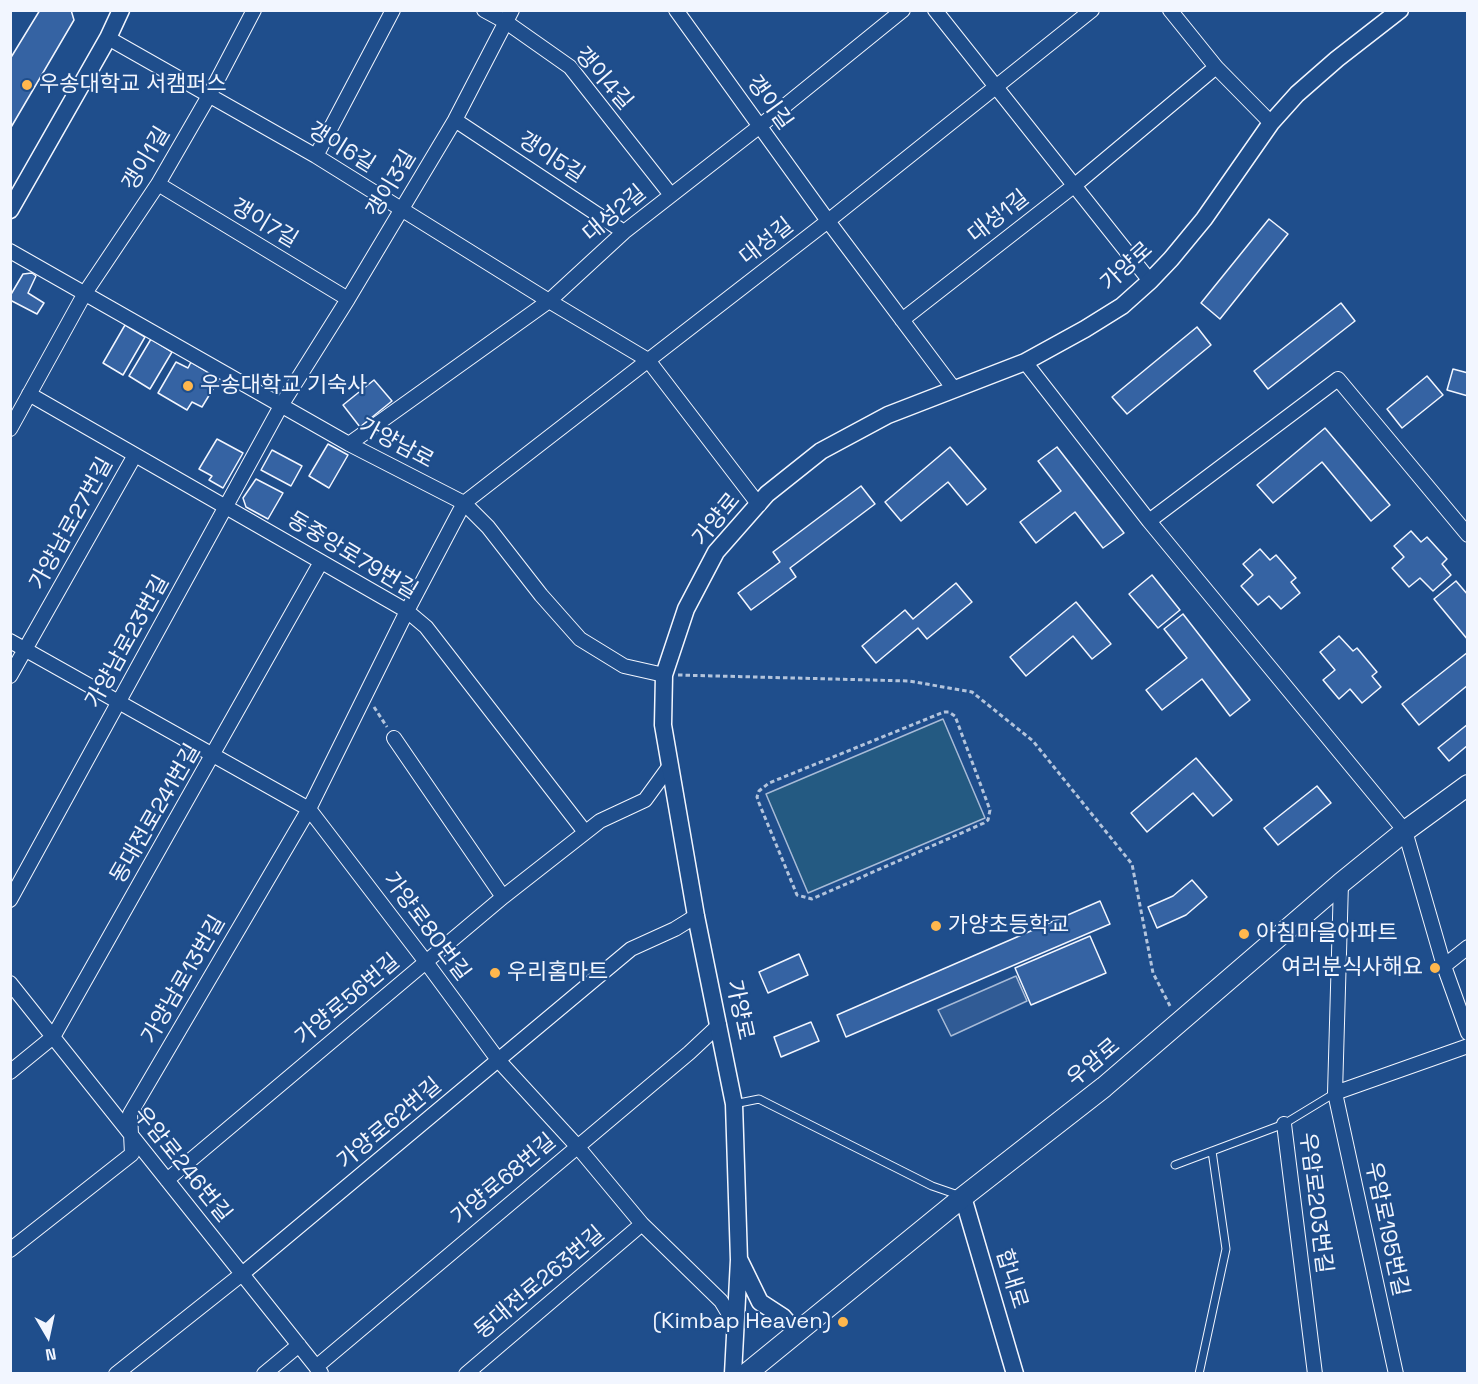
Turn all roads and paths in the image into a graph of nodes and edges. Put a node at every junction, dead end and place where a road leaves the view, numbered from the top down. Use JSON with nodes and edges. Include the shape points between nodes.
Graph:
{"nodes":[{"id":1,"x":121,"y":10,"type":"edge"},
{"id":2,"x":254,"y":10,"type":"edge"},
{"id":3,"x":393,"y":10,"type":"edge"},
{"id":4,"x":484,"y":10,"type":"edge"},
{"id":5,"x":676,"y":10,"type":"edge"},
{"id":6,"x":903,"y":10,"type":"edge"},
{"id":7,"x":935,"y":10,"type":"edge"},
{"id":8,"x":1092,"y":10,"type":"edge"},
{"id":9,"x":1170,"y":10,"type":"edge"},
{"id":10,"x":1400,"y":10,"type":"edge"},
{"id":11,"x":509,"y":16,"type":"edge"},
{"id":12,"x":108,"y":38,"type":"junction"},
{"id":13,"x":1216,"y":67,"type":"junction"},
{"id":14,"x":997,"y":86,"type":"junction"},
{"id":15,"x":210,"y":94,"type":"junction"},
{"id":16,"x":455,"y":120,"type":"junction"},
{"id":17,"x":1271,"y":123,"type":"junction"},
{"id":18,"x":760,"y":126,"type":"junction"},
{"id":19,"x":316,"y":156,"type":"junction"},
{"id":20,"x":158,"y":184,"type":"junction"},
{"id":21,"x":1075,"y":185,"type":"junction"},
{"id":22,"x":671,"y":195,"type":"junction"},
{"id":23,"x":10,"y":210,"type":"edge"},
{"id":24,"x":401,"y":210,"type":"junction"},
{"id":25,"x":828,"y":221,"type":"junction"},
{"id":26,"x":624,"y":232,"type":"junction"},
{"id":27,"x":10,"y":251,"type":"edge"},
{"id":28,"x":1150,"y":281,"type":"junction"},
{"id":29,"x":85,"y":293,"type":"junction"},
{"id":30,"x":348,"y":299,"type":"junction"},
{"id":31,"x":549,"y":301,"type":"junction"},
{"id":32,"x":902,"y":320,"type":"junction"},
{"id":33,"x":648,"y":360,"type":"junction"},
{"id":34,"x":1025,"y":362,"type":"junction"},
{"id":35,"x":954,"y":389,"type":"junction"},
{"id":36,"x":29,"y":394,"type":"junction"},
{"id":37,"x":282,"y":404,"type":"junction"},
{"id":38,"x":10,"y":429,"type":"edge"},
{"id":39,"x":349,"y":444,"type":"junction"},
{"id":40,"x":135,"y":455,"type":"junction"},
{"id":41,"x":464,"y":503,"type":"junction"},
{"id":42,"x":759,"y":505,"type":"junction"},
{"id":43,"x":226,"y":506,"type":"junction"},
{"id":44,"x":1149,"y":521,"type":"junction"},
{"id":45,"x":1467,"y":535,"type":"edge"},
{"id":46,"x":321,"y":562,"type":"junction"},
{"id":47,"x":407,"y":611,"type":"junction"},
{"id":48,"x":10,"y":641,"type":"edge"},
{"id":49,"x":26,"y":649,"type":"junction"},
{"id":50,"x":664,"y":675,"type":"junction"},
{"id":51,"x":10,"y":676,"type":"edge"},
{"id":52,"x":366,"y":696,"type":"junction"},
{"id":53,"x":119,"y":701,"type":"junction"},
{"id":54,"x":394,"y":738,"type":"joint"},
{"id":55,"x":213,"y":755,"type":"junction"},
{"id":56,"x":669,"y":767,"type":"junction"},
{"id":57,"x":1467,"y":785,"type":"edge"},
{"id":58,"x":759,"y":803,"type":"joint"},
{"id":59,"x":309,"y":809,"type":"junction"},
{"id":60,"x":1405,"y":831,"type":"junction"},
{"id":61,"x":585,"y":832,"type":"junction"},
{"id":62,"x":1341,"y":883,"type":"junction"},
{"id":63,"x":503,"y":897,"type":"junction"},
{"id":64,"x":10,"y":900,"type":"edge"},
{"id":65,"x":696,"y":916,"type":"junction"},
{"id":66,"x":1467,"y":947,"type":"edge"},
{"id":67,"x":426,"y":962,"type":"junction"},
{"id":68,"x":1444,"y":966,"type":"junction"},
{"id":69,"x":10,"y":982,"type":"edge"},
{"id":70,"x":1170,"y":1006,"type":"dead end"},
{"id":71,"x":719,"y":1024,"type":"junction"},
{"id":72,"x":1467,"y":1033,"type":"edge"},
{"id":73,"x":53,"y":1038,"type":"junction"},
{"id":74,"x":1467,"y":1046,"type":"edge"},
{"id":75,"x":499,"y":1061,"type":"junction"},
{"id":76,"x":10,"y":1072,"type":"edge"},
{"id":77,"x":1335,"y":1093,"type":"junction"},
{"id":78,"x":734,"y":1104,"type":"junction"},
{"id":79,"x":1284,"y":1124,"type":"junction"},
{"id":80,"x":132,"y":1136,"type":"junction"},
{"id":81,"x":577,"y":1146,"type":"junction"},
{"id":82,"x":1212,"y":1151,"type":"junction"},
{"id":83,"x":1175,"y":1166,"type":"dead end"},
{"id":84,"x":167,"y":1180,"type":"junction"},
{"id":85,"x":963,"y":1197,"type":"junction"},
{"id":86,"x":642,"y":1224,"type":"junction"},
{"id":87,"x":10,"y":1250,"type":"edge"},
{"id":88,"x":739,"y":1260,"type":"junction"},
{"id":89,"x":242,"y":1274,"type":"junction"},
{"id":90,"x":736,"y":1326,"type":"junction"},
{"id":91,"x":796,"y":1332,"type":"junction"},
{"id":92,"x":299,"y":1345,"type":"junction"},
{"id":93,"x":319,"y":1370,"type":"edge"},
{"id":94,"x":116,"y":1374,"type":"edge"},
{"id":95,"x":264,"y":1374,"type":"edge"},
{"id":96,"x":466,"y":1374,"type":"edge"},
{"id":97,"x":733,"y":1374,"type":"edge"},
{"id":98,"x":747,"y":1374,"type":"edge"},
{"id":99,"x":1015,"y":1374,"type":"edge"},
{"id":100,"x":1199,"y":1374,"type":"edge"},
{"id":101,"x":1316,"y":1374,"type":"edge"},
{"id":102,"x":1396,"y":1374,"type":"edge"}],
"edges":[{"from":1,"to":12,"type":"street"},
{"from":2,"to":15,"type":"street","name":"갱이1길"},
{"from":3,"to":19,"type":"street"},
{"from":4,"to":11,"type":"street","name":"갱이4길"},
{"from":5,"to":18,"type":"street","name":"갱이길"},
{"from":6,"to":18,"type":"street","name":"대성2길"},
{"from":7,"to":14,"type":"street"},
{"from":8,"to":14,"type":"street","name":"대성길"},
{"from":9,"to":13,"type":"street"},
{"from":10,"to":17,"type":"street","name":"가양로","via":[[1297,94]]},
{"from":11,"to":16,"type":"street","name":"갱이3길"},
{"from":11,"to":22,"type":"street","name":"갱이4길","via":[[570,67]]},
{"from":12,"to":15,"type":"street","name":"갱이6길"},
{"from":12,"to":23,"type":"street"},
{"from":13,"to":17,"type":"street"},
{"from":13,"to":21,"type":"street","name":"대성1길"},
{"from":14,"to":21,"type":"street"},
{"from":14,"to":25,"type":"street","name":"대성길"},
{"from":15,"to":19,"type":"street","name":"갱이6길"},
{"from":15,"to":20,"type":"street","name":"갱이1길"},
{"from":16,"to":24,"type":"street","name":"갱이3길"},
{"from":16,"to":26,"type":"street","name":"갱이5길"},
{"from":17,"to":28,"type":"street","name":"가양로","via":[[1204,219]]},
{"from":18,"to":22,"type":"street","name":"대성2길"},
{"from":18,"to":25,"type":"street","name":"갱이길"},
{"from":19,"to":24,"type":"street","name":"갱이6길"},
{"from":20,"to":29,"type":"street","name":"갱이1길"},
{"from":20,"to":30,"type":"street","name":"갱이7길"},
{"from":21,"to":28,"type":"street"},
{"from":21,"to":32,"type":"street","name":"대성1길"},
{"from":22,"to":26,"type":"street","name":"대성2길"},
{"from":24,"to":30,"type":"street","name":"갱이3길"},
{"from":24,"to":31,"type":"street","name":"갱이6길"},
{"from":25,"to":32,"type":"street"},
{"from":25,"to":33,"type":"street","name":"대성길"},
{"from":26,"to":31,"type":"street","name":"대성2길"},
{"from":27,"to":29,"type":"street","name":"가양남로"},
{"from":28,"to":34,"type":"street","name":"가양로","via":[[1122,306]]},
{"from":29,"to":36,"type":"street","name":"갱이1길"},
{"from":29,"to":37,"type":"street","name":"가양남로"},
{"from":30,"to":37,"type":"street","name":"갱이3길"},
{"from":31,"to":33,"type":"street","name":"갱이6길"},
{"from":31,"to":39,"type":"street","name":"대성2길"},
{"from":32,"to":35,"type":"street"},
{"from":33,"to":41,"type":"street","name":"대성길"},
{"from":33,"to":42,"type":"street"},
{"from":34,"to":35,"type":"street","name":"가양로"},
{"from":34,"to":44,"type":"street"},
{"from":35,"to":42,"type":"street","name":"가양로","via":[[888,415],[821,451],[767,494]]},
{"from":36,"to":38,"type":"street","name":"갱이1길"},
{"from":36,"to":40,"type":"street","name":"동중앙로79번길"},
{"from":37,"to":39,"type":"street","name":"가양남로"},
{"from":37,"to":43,"type":"street","name":"가양남로23번길"},
{"from":39,"to":41,"type":"street","name":"가양남로"},
{"from":40,"to":43,"type":"street","name":"동중앙로79번길"},
{"from":40,"to":49,"type":"street","name":"가양남로27번길"},
{"from":41,"to":47,"type":"street","name":"가양남로13번길"},
{"from":41,"to":50,"type":"street","name":"가양남로","via":[[580,639],[624,666]]},
{"from":42,"to":50,"type":"street","name":"가양로","via":[[716,552],[686,609]]},
{"from":43,"to":46,"type":"street","name":"동중앙로79번길"},
{"from":43,"to":53,"type":"street","name":"가양남로23번길"},
{"from":44,"to":45,"type":"street","via":[[1338,379]]},
{"from":44,"to":60,"type":"street"},
{"from":46,"to":47,"type":"street","name":"동중앙로79번길"},
{"from":46,"to":55,"type":"street","name":"동대전로241번길"},
{"from":47,"to":52,"type":"street","name":"가양남로13번길"},
{"from":47,"to":61,"type":"street","name":"동중앙로79번길","via":[[426,627]]},
{"from":48,"to":49,"type":"street","name":"가양로80번길"},
{"from":49,"to":51,"type":"street","name":"가양남로27번길"},
{"from":49,"to":53,"type":"street","name":"가양로80번길"},
{"from":50,"to":56,"type":"street","name":"가양로","via":[[663,725]]},
{"from":50,"to":70,"type":"path","via":[[909,681],[972,692],[1033,741],[1132,864],[1153,974]]},
{"from":52,"to":54,"type":"path"},
{"from":52,"to":59,"type":"street","name":"가양남로13번길"},
{"from":53,"to":55,"type":"street","name":"가양로80번길"},
{"from":53,"to":64,"type":"street","name":"가양남로23번길"},
{"from":54,"to":63,"type":"street"},
{"from":55,"to":59,"type":"street","name":"가양로80번길"},
{"from":55,"to":73,"type":"street","name":"동대전로241번길"},
{"from":56,"to":61,"type":"street","name":"가양로56번길","via":[[645,800]]},
{"from":56,"to":65,"type":"street","name":"가양로"},
{"from":57,"to":60,"type":"main road","name":"우암로"},
{"from":58,"to":58,"type":"path","via":[[793,889],[800,897],[812,899],[984,823],[990,815],[955,716],[950,712],[936,714],[769,783],[759,791]]},
{"from":59,"to":67,"type":"street","name":"가양로80번길"},
{"from":59,"to":80,"type":"street","name":"가양남로13번길","via":[[130,1114]]},
{"from":60,"to":62,"type":"main road","name":"우암로"},
{"from":60,"to":68,"type":"street"},
{"from":61,"to":63,"type":"street","name":"가양로56번길"},
{"from":62,"to":77,"type":"street","name":"우암로195번길"},
{"from":62,"to":85,"type":"main road","name":"우암로","via":[[1104,1087]]},
{"from":63,"to":67,"type":"street","name":"가양로56번길"},
{"from":65,"to":71,"type":"street","name":"가양로"},
{"from":65,"to":75,"type":"street","name":"가양로62번길","via":[[631,949]]},
{"from":66,"to":68,"type":"street"},
{"from":67,"to":75,"type":"street","name":"가양로80번길"},
{"from":67,"to":84,"type":"street","name":"가양로56번길"},
{"from":68,"to":72,"type":"street"},
{"from":69,"to":73,"type":"street","name":"우암로246번길"},
{"from":71,"to":78,"type":"street","name":"가양로"},
{"from":71,"to":81,"type":"street","name":"가양로68번길"},
{"from":73,"to":76,"type":"street","name":"동대전로241번길"},
{"from":73,"to":80,"type":"street","name":"우암로246번길"},
{"from":74,"to":77,"type":"street"},
{"from":75,"to":81,"type":"street","name":"가양로80번길"},
{"from":75,"to":89,"type":"street","name":"가양로62번길"},
{"from":77,"to":79,"type":"lane"},
{"from":77,"to":102,"type":"street","name":"우암로195번길"},
{"from":78,"to":85,"type":"lane","via":[[759,1099],[932,1186]]},
{"from":78,"to":88,"type":"street","name":"가양로"},
{"from":79,"to":82,"type":"lane","name":"우암로203번길"},
{"from":79,"to":101,"type":"street","name":"우암로203번길"},
{"from":80,"to":84,"type":"street","name":"우암로246번길"},
{"from":80,"to":87,"type":"street","name":"가양남로13번길","via":[[132,1154]]},
{"from":81,"to":86,"type":"street","name":"가양로80번길"},
{"from":81,"to":93,"type":"street","name":"가양로68번길"},
{"from":82,"to":83,"type":"lane"},
{"from":82,"to":100,"type":"lane","via":[[1226,1249]]},
{"from":84,"to":89,"type":"street","name":"우암로246번길"},
{"from":85,"to":91,"type":"main road","name":"우암로"},
{"from":85,"to":99,"type":"street","name":"합내로"},
{"from":86,"to":90,"type":"street","name":"가양로80번길","via":[[721,1301]]},
{"from":86,"to":96,"type":"street","name":"동대전로263번길"},
{"from":88,"to":90,"type":"street","name":"가양로"},
{"from":88,"to":91,"type":"street","via":[[760,1302],[783,1317]]},
{"from":89,"to":92,"type":"street","name":"우암로246번길"},
{"from":89,"to":94,"type":"street","name":"가양로62번길"},
{"from":90,"to":97,"type":"street","name":"가양로"},
{"from":91,"to":98,"type":"main road","name":"우암로"},
{"from":92,"to":93,"type":"street","name":"우암로246번길"},
{"from":92,"to":95,"type":"street"}]}
